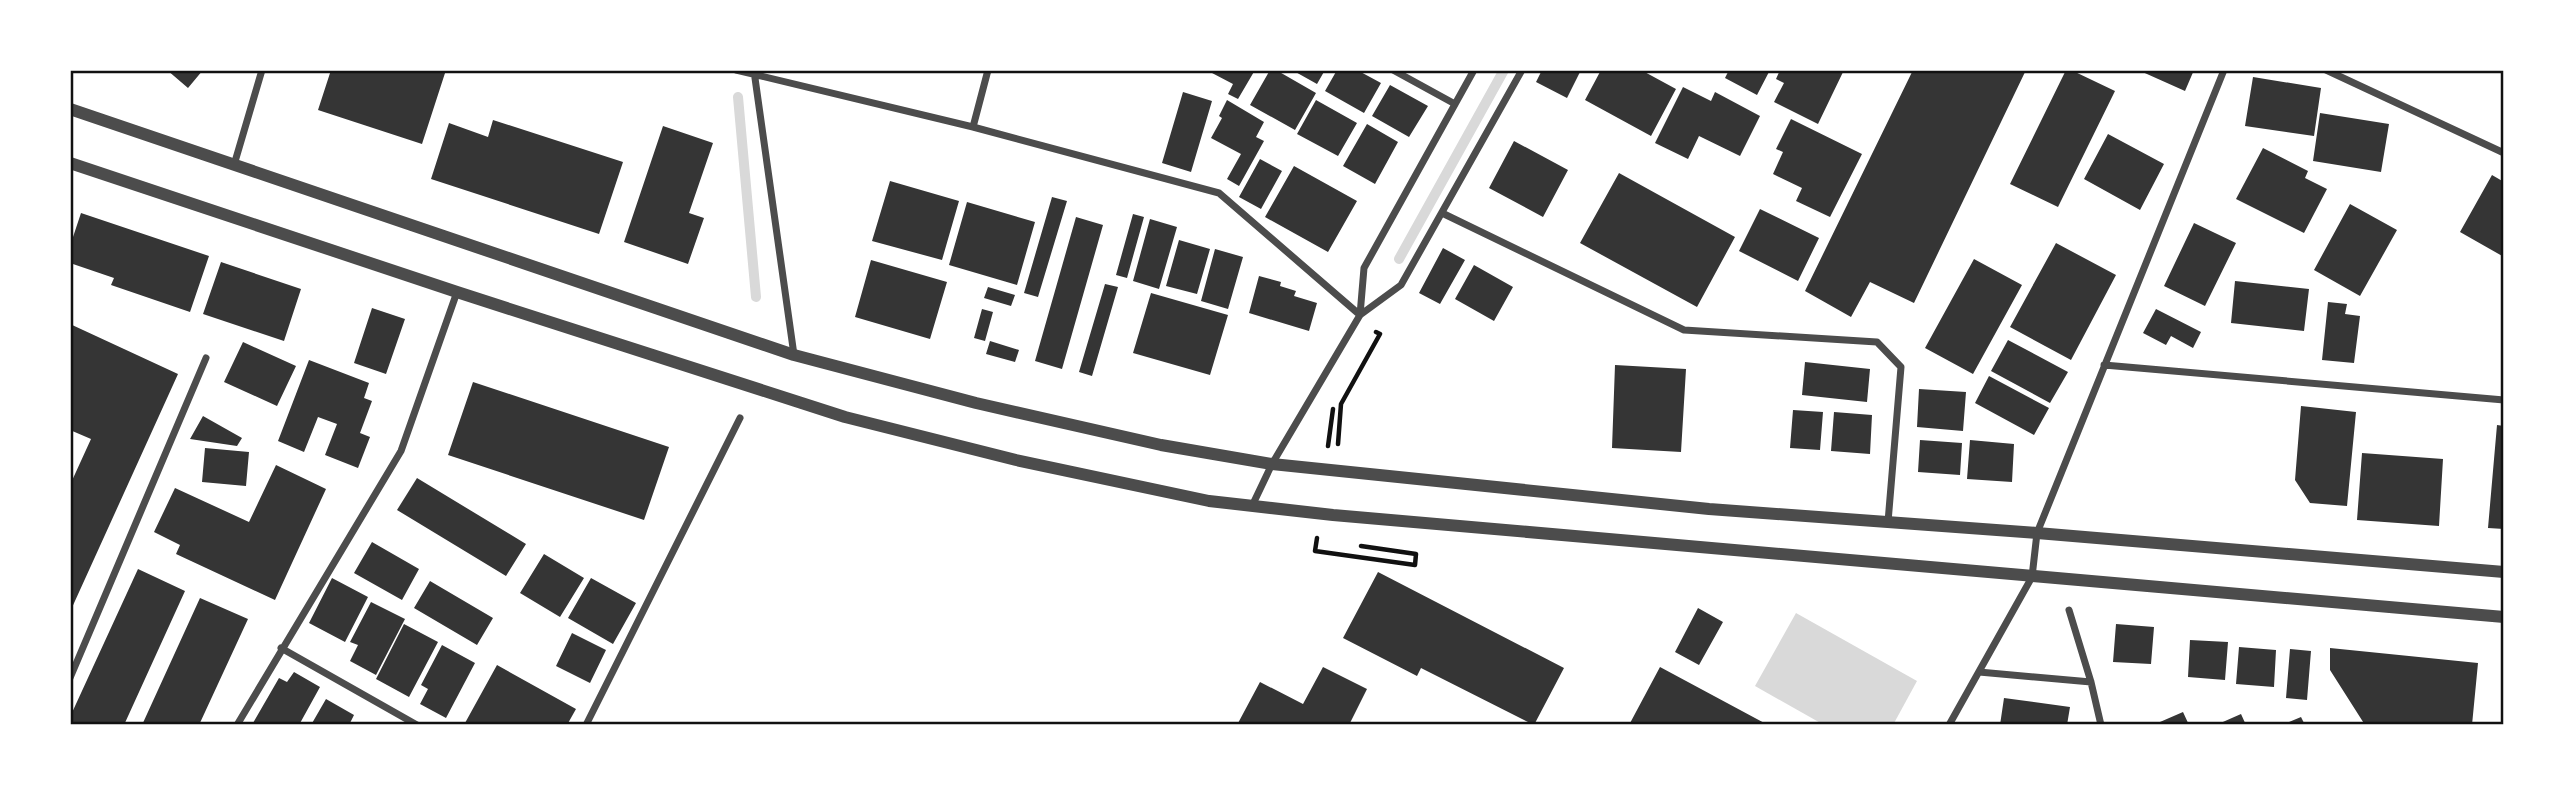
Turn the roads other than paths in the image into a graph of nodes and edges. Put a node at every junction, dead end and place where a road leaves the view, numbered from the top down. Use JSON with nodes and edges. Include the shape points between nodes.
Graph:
{"nodes":[{"id":1,"x":262,"y":70,"type":"edge"},
{"id":2,"x":736,"y":70,"type":"edge"},
{"id":3,"x":988,"y":70,"type":"edge"},
{"id":4,"x":1393,"y":70,"type":"edge"},
{"id":5,"x":1474,"y":70,"type":"edge"},
{"id":6,"x":1522,"y":70,"type":"edge"},
{"id":7,"x":2224,"y":70,"type":"edge"},
{"id":8,"x":2326,"y":70,"type":"edge"},
{"id":9,"x":754,"y":72,"type":"edge"},
{"id":10,"x":1455,"y":104,"type":"junction"},
{"id":11,"x":70,"y":109,"type":"edge"},
{"id":12,"x":973,"y":127,"type":"junction"},
{"id":13,"x":2504,"y":153,"type":"edge"},
{"id":14,"x":70,"y":163,"type":"edge"},
{"id":15,"x":234,"y":165,"type":"junction"},
{"id":16,"x":1442,"y":213,"type":"junction"},
{"id":17,"x":457,"y":292,"type":"junction"},
{"id":18,"x":1360,"y":315,"type":"junction"},
{"id":19,"x":794,"y":355,"type":"junction"},
{"id":20,"x":206,"y":358,"type":"dead end"},
{"id":21,"x":2104,"y":365,"type":"junction"},
{"id":22,"x":2504,"y":400,"type":"edge"},
{"id":23,"x":740,"y":418,"type":"dead end"},
{"id":24,"x":1272,"y":464,"type":"junction"},
{"id":25,"x":1251,"y":507,"type":"junction"},
{"id":26,"x":1888,"y":522,"type":"junction"},
{"id":27,"x":2037,"y":533,"type":"junction"},
{"id":28,"x":2504,"y":572,"type":"edge"},
{"id":29,"x":2032,"y":577,"type":"junction"},
{"id":30,"x":2069,"y":610,"type":"dead end"},
{"id":31,"x":2504,"y":617,"type":"edge"},
{"id":32,"x":281,"y":648,"type":"junction"},
{"id":33,"x":1979,"y":672,"type":"junction"},
{"id":34,"x":70,"y":678,"type":"edge"},
{"id":35,"x":2091,"y":682,"type":"junction"},
{"id":36,"x":237,"y":725,"type":"edge"},
{"id":37,"x":417,"y":725,"type":"edge"},
{"id":38,"x":586,"y":725,"type":"edge"},
{"id":39,"x":1949,"y":725,"type":"edge"},
{"id":40,"x":2101,"y":725,"type":"edge"}],
"edges":[{"from":1,"to":15,"type":"street"},
{"from":2,"to":9,"type":"street"},
{"from":3,"to":12,"type":"street"},
{"from":4,"to":10,"type":"street"},
{"from":5,"to":10,"type":"street"},
{"from":6,"to":16,"type":"street"},
{"from":7,"to":21,"type":"street"},
{"from":8,"to":13,"type":"street"},
{"from":9,"to":12,"type":"street"},
{"from":9,"to":19,"type":"street"},
{"from":10,"to":18,"type":"street","via":[[1364,268]]},
{"from":11,"to":15,"type":"street"},
{"from":12,"to":18,"type":"street","via":[[1219,193]]},
{"from":14,"to":17,"type":"street"},
{"from":15,"to":19,"type":"street"},
{"from":16,"to":18,"type":"street","via":[[1401,285]]},
{"from":16,"to":26,"type":"street","via":[[1685,330],[1877,342],[1901,367]]},
{"from":17,"to":25,"type":"street","via":[[845,417],[1016,460]]},
{"from":17,"to":32,"type":"street","via":[[401,451]]},
{"from":18,"to":24,"type":"street"},
{"from":19,"to":24,"type":"street","via":[[976,404]]},
{"from":20,"to":34,"type":"street"},
{"from":21,"to":22,"type":"street"},
{"from":21,"to":27,"type":"street"},
{"from":23,"to":38,"type":"street"},
{"from":24,"to":25,"type":"street"},
{"from":24,"to":26,"type":"street","via":[[1709,509]]},
{"from":25,"to":29,"type":"street"},
{"from":26,"to":27,"type":"street"},
{"from":27,"to":28,"type":"street"},
{"from":27,"to":29,"type":"street"},
{"from":29,"to":31,"type":"street"},
{"from":29,"to":33,"type":"street"},
{"from":30,"to":35,"type":"street"},
{"from":32,"to":36,"type":"street"},
{"from":32,"to":37,"type":"street"},
{"from":33,"to":35,"type":"street"},
{"from":33,"to":39,"type":"street"},
{"from":35,"to":40,"type":"street"}]}
